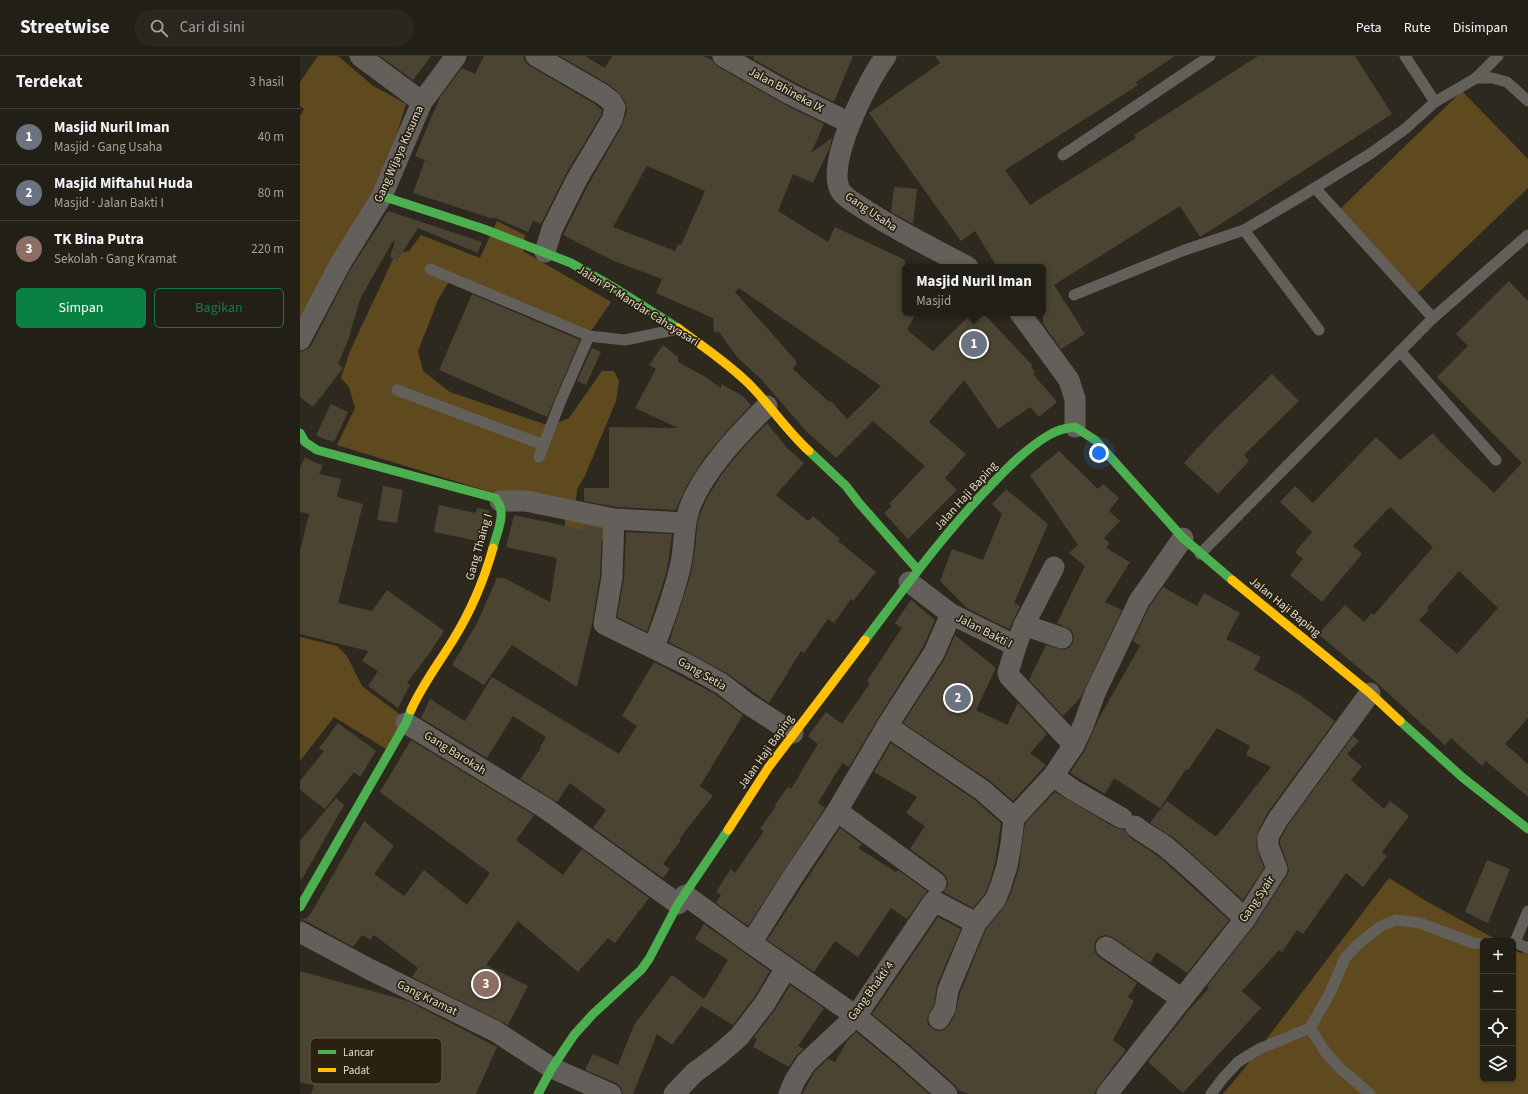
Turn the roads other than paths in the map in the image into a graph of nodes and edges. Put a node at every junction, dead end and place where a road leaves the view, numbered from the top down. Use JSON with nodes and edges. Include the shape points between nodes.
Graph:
{"nodes":[{"id":1,"x":360,"y":56,"type":"edge"},
{"id":2,"x":456,"y":56,"type":"edge"},
{"id":3,"x":536,"y":56,"type":"edge"},
{"id":4,"x":723,"y":56,"type":"edge"},
{"id":5,"x":886,"y":56,"type":"edge"},
{"id":6,"x":1210,"y":56,"type":"edge"},
{"id":7,"x":1405,"y":56,"type":"edge"},
{"id":8,"x":1498,"y":56,"type":"edge"},
{"id":9,"x":1476,"y":78,"type":"junction"},
{"id":10,"x":1528,"y":101,"type":"edge"},
{"id":11,"x":422,"y":102,"type":"junction"},
{"id":12,"x":1435,"y":102,"type":"junction"},
{"id":13,"x":850,"y":123,"type":"junction"},
{"id":14,"x":1063,"y":155,"type":"dead end"},
{"id":15,"x":1315,"y":188,"type":"junction"},
{"id":16,"x":382,"y":196,"type":"junction"},
{"id":17,"x":1244,"y":230,"type":"junction"},
{"id":18,"x":1528,"y":234,"type":"edge"},
{"id":19,"x":545,"y":252,"type":"junction"},
{"id":20,"x":962,"y":264,"type":"edge"},
{"id":21,"x":430,"y":269,"type":"dead end"},
{"id":22,"x":1074,"y":295,"type":"dead end"},
{"id":23,"x":1022,"y":316,"type":"edge"},
{"id":24,"x":1433,"y":318,"type":"junction"},
{"id":25,"x":678,"y":328,"type":"junction"},
{"id":26,"x":1319,"y":330,"type":"dead end"},
{"id":27,"x":301,"y":335,"type":"edge"},
{"id":28,"x":589,"y":336,"type":"junction"},
{"id":29,"x":1400,"y":351,"type":"junction"},
{"id":30,"x":396,"y":390,"type":"dead end"},
{"id":31,"x":767,"y":406,"type":"junction"},
{"id":32,"x":1075,"y":427,"type":"junction"},
{"id":33,"x":300,"y":433,"type":"edge"},
{"id":34,"x":544,"y":445,"type":"junction"},
{"id":35,"x":539,"y":457,"type":"dead end"},
{"id":36,"x":1496,"y":460,"type":"dead end"},
{"id":37,"x":500,"y":501,"type":"junction"},
{"id":38,"x":614,"y":519,"type":"junction"},
{"id":39,"x":685,"y":522,"type":"junction"},
{"id":40,"x":1182,"y":538,"type":"junction"},
{"id":41,"x":1200,"y":554,"type":"junction"},
{"id":42,"x":1054,"y":567,"type":"dead end"},
{"id":43,"x":913,"y":576,"type":"junction"},
{"id":44,"x":951,"y":614,"type":"junction"},
{"id":45,"x":1024,"y":625,"type":"junction"},
{"id":46,"x":1062,"y":638,"type":"dead end"},
{"id":47,"x":1016,"y":646,"type":"junction"},
{"id":48,"x":654,"y":647,"type":"junction"},
{"id":49,"x":1370,"y":693,"type":"junction"},
{"id":50,"x":406,"y":723,"type":"junction"},
{"id":51,"x":887,"y":726,"type":"junction"},
{"id":52,"x":793,"y":733,"type":"junction"},
{"id":53,"x":1074,"y":745,"type":"junction"},
{"id":54,"x":1053,"y":776,"type":"junction"},
{"id":55,"x":837,"y":811,"type":"junction"},
{"id":56,"x":1014,"y":818,"type":"junction"},
{"id":57,"x":1528,"y":829,"type":"edge"},
{"id":58,"x":935,"y":892,"type":"junction"},
{"id":59,"x":682,"y":899,"type":"junction"},
{"id":60,"x":300,"y":907,"type":"edge"},
{"id":61,"x":1528,"y":911,"type":"edge"},
{"id":62,"x":1245,"y":919,"type":"junction"},
{"id":63,"x":976,"y":923,"type":"junction"},
{"id":64,"x":300,"y":932,"type":"edge"},
{"id":65,"x":1516,"y":938,"type":"edge"},
{"id":66,"x":1516,"y":943,"type":"edge"},
{"id":67,"x":751,"y":944,"type":"junction"},
{"id":68,"x":1480,"y":944,"type":"edge"},
{"id":69,"x":1106,"y":947,"type":"dead end"},
{"id":70,"x":1528,"y":948,"type":"edge"},
{"id":71,"x":786,"y":968,"type":"junction"},
{"id":72,"x":1182,"y":999,"type":"junction"},
{"id":73,"x":856,"y":1016,"type":"junction"},
{"id":74,"x":939,"y":1019,"type":"dead end"},
{"id":75,"x":1310,"y":1028,"type":"junction"},
{"id":76,"x":552,"y":1068,"type":"junction"},
{"id":77,"x":538,"y":1094,"type":"edge"},
{"id":78,"x":611,"y":1094,"type":"edge"},
{"id":79,"x":674,"y":1094,"type":"edge"},
{"id":80,"x":789,"y":1094,"type":"edge"},
{"id":81,"x":946,"y":1094,"type":"edge"},
{"id":82,"x":1107,"y":1094,"type":"edge"},
{"id":83,"x":1211,"y":1094,"type":"edge"},
{"id":84,"x":1370,"y":1094,"type":"edge"}],
"edges":[{"from":1,"to":11,"type":"street"},
{"from":2,"to":11,"type":"street","name":"Gang Wijaya Kusuma"},
{"from":3,"to":19,"type":"street","via":[[602,94],[615,108],[612,120],[577,179],[552,229]]},
{"from":4,"to":13,"type":"street","name":"Jalan Bhineka IX","via":[[788,93]]},
{"from":5,"to":13,"type":"street","name":"Gang Usaha"},
{"from":6,"to":14,"type":"lane"},
{"from":7,"to":12,"type":"lane"},
{"from":8,"to":9,"type":"lane"},
{"from":9,"to":10,"type":"lane","via":[[1492,78],[1507,82]]},
{"from":9,"to":12,"type":"lane"},
{"from":11,"to":16,"type":"street","name":"Gang Wijaya Kusuma"},
{"from":12,"to":15,"type":"lane","via":[[1405,129]]},
{"from":13,"to":20,"type":"street","name":"Gang Usaha","via":[[836,179],[841,193],[884,222]]},
{"from":15,"to":17,"type":"lane"},
{"from":15,"to":24,"type":"lane"},
{"from":16,"to":19,"type":"street","name":"Jalan PT Mandar Cahayasari"},
{"from":16,"to":27,"type":"street","name":"Gang Wijaya Kusuma","via":[[340,264]]},
{"from":17,"to":22,"type":"lane","via":[[1182,251]]},
{"from":17,"to":26,"type":"lane"},
{"from":18,"to":24,"type":"lane"},
{"from":19,"to":25,"type":"street","name":"Jalan PT Mandar Cahayasari","via":[[571,263]]},
{"from":21,"to":28,"type":"lane"},
{"from":23,"to":32,"type":"street","via":[[1069,380],[1075,400]]},
{"from":24,"to":29,"type":"lane"},
{"from":25,"to":28,"type":"lane","via":[[625,340]]},
{"from":25,"to":31,"type":"street","name":"Jalan PT Mandar Cahayasari","via":[[717,356],[752,387]]},
{"from":28,"to":34,"type":"lane"},
{"from":29,"to":36,"type":"lane"},
{"from":29,"to":41,"type":"lane"},
{"from":30,"to":34,"type":"lane"},
{"from":31,"to":39,"type":"street","via":[[734,439],[700,486]]},
{"from":31,"to":43,"type":"street","name":"Jalan PT Mandar Cahayasari","via":[[797,440],[846,486]]},
{"from":32,"to":40,"type":"street","name":"Jalan Haji Baping","via":[[1102,447]]},
{"from":32,"to":43,"type":"street","name":"Jalan Haji Baping","via":[[1050,434],[1021,454],[967,509]]},
{"from":33,"to":37,"type":"street","name":"Gang Thaing I","via":[[306,442],[317,450],[489,495]]},
{"from":34,"to":35,"type":"lane"},
{"from":37,"to":38,"type":"street","via":[[526,501]]},
{"from":37,"to":50,"type":"street","name":"Gang Thaing I","via":[[502,515],[480,587],[460,628],[426,683]]},
{"from":38,"to":39,"type":"street"},
{"from":38,"to":48,"type":"street","name":"Gang Setia","via":[[612,577],[604,624]]},
{"from":39,"to":48,"type":"street","via":[[681,564]]},
{"from":40,"to":41,"type":"street","name":"Jalan Haji Baping"},
{"from":40,"to":53,"type":"street","via":[[1139,601],[1095,693]]},
{"from":41,"to":49,"type":"street","name":"Jalan Haji Baping"},
{"from":42,"to":45,"type":"street"},
{"from":43,"to":44,"type":"street","name":"Jalan Bakti I"},
{"from":43,"to":52,"type":"street","name":"Jalan Haji Baping"},
{"from":44,"to":47,"type":"street","name":"Jalan Bakti I"},
{"from":44,"to":51,"type":"street","via":[[934,653]]},
{"from":45,"to":46,"type":"street"},
{"from":45,"to":47,"type":"street"},
{"from":47,"to":53,"type":"street","name":"Jalan Bakti I","via":[[1009,676]]},
{"from":48,"to":52,"type":"street","name":"Gang Setia","via":[[722,684]]},
{"from":49,"to":57,"type":"street","name":"Jalan Haji Baping","via":[[1462,777]]},
{"from":49,"to":62,"type":"street","name":"Gang Syair","via":[[1278,819],[1268,837],[1268,846],[1277,869]]},
{"from":50,"to":59,"type":"street","name":"Gang Barokah","via":[[545,808]]},
{"from":50,"to":60,"type":"street"},
{"from":51,"to":55,"type":"street"},
{"from":51,"to":56,"type":"street","via":[[982,790]]},
{"from":52,"to":59,"type":"street","name":"Jalan Haji Baping"},
{"from":53,"to":54,"type":"street"},
{"from":54,"to":56,"type":"street"},
{"from":54,"to":62,"type":"street","via":[[1161,843],[1206,881]]},
{"from":55,"to":58,"type":"street"},
{"from":55,"to":67,"type":"street"},
{"from":56,"to":63,"type":"street","via":[[1010,851],[1000,888],[995,900]]},
{"from":58,"to":63,"type":"street"},
{"from":58,"to":73,"type":"street","name":"Gang Bhakti 4"},
{"from":59,"to":67,"type":"street","name":"Gang Barokah"},
{"from":59,"to":76,"type":"street","name":"Jalan Haji Baping","via":[[641,970],[582,1026]]},
{"from":61,"to":65,"type":"lane"},
{"from":62,"to":72,"type":"street","name":"Gang Syair"},
{"from":63,"to":74,"type":"street","via":[[948,990],[945,1008]]},
{"from":64,"to":76,"type":"street","name":"Gang Kramat","via":[[495,1031]]},
{"from":66,"to":70,"type":"lane"},
{"from":67,"to":71,"type":"street","name":"Gang Barokah"},
{"from":68,"to":75,"type":"lane","via":[[1420,923],[1396,920],[1381,926],[1345,958],[1330,993]]},
{"from":69,"to":72,"type":"street"},
{"from":71,"to":73,"type":"street","name":"Gang Barokah"},
{"from":71,"to":79,"type":"street","via":[[765,1003],[739,1037],[694,1073]]},
{"from":72,"to":82,"type":"street","name":"Gang Syair"},
{"from":73,"to":80,"type":"street","name":"Gang Bhakti 4","via":[[806,1063]]},
{"from":73,"to":81,"type":"street","name":"Gang Barokah","via":[[903,1054]]},
{"from":75,"to":83,"type":"lane","via":[[1259,1049],[1238,1062]]},
{"from":75,"to":84,"type":"lane","via":[[1326,1053]]},
{"from":76,"to":77,"type":"street","name":"Jalan Haji Baping"},
{"from":76,"to":78,"type":"street","name":"Gang Kramat"}]}
